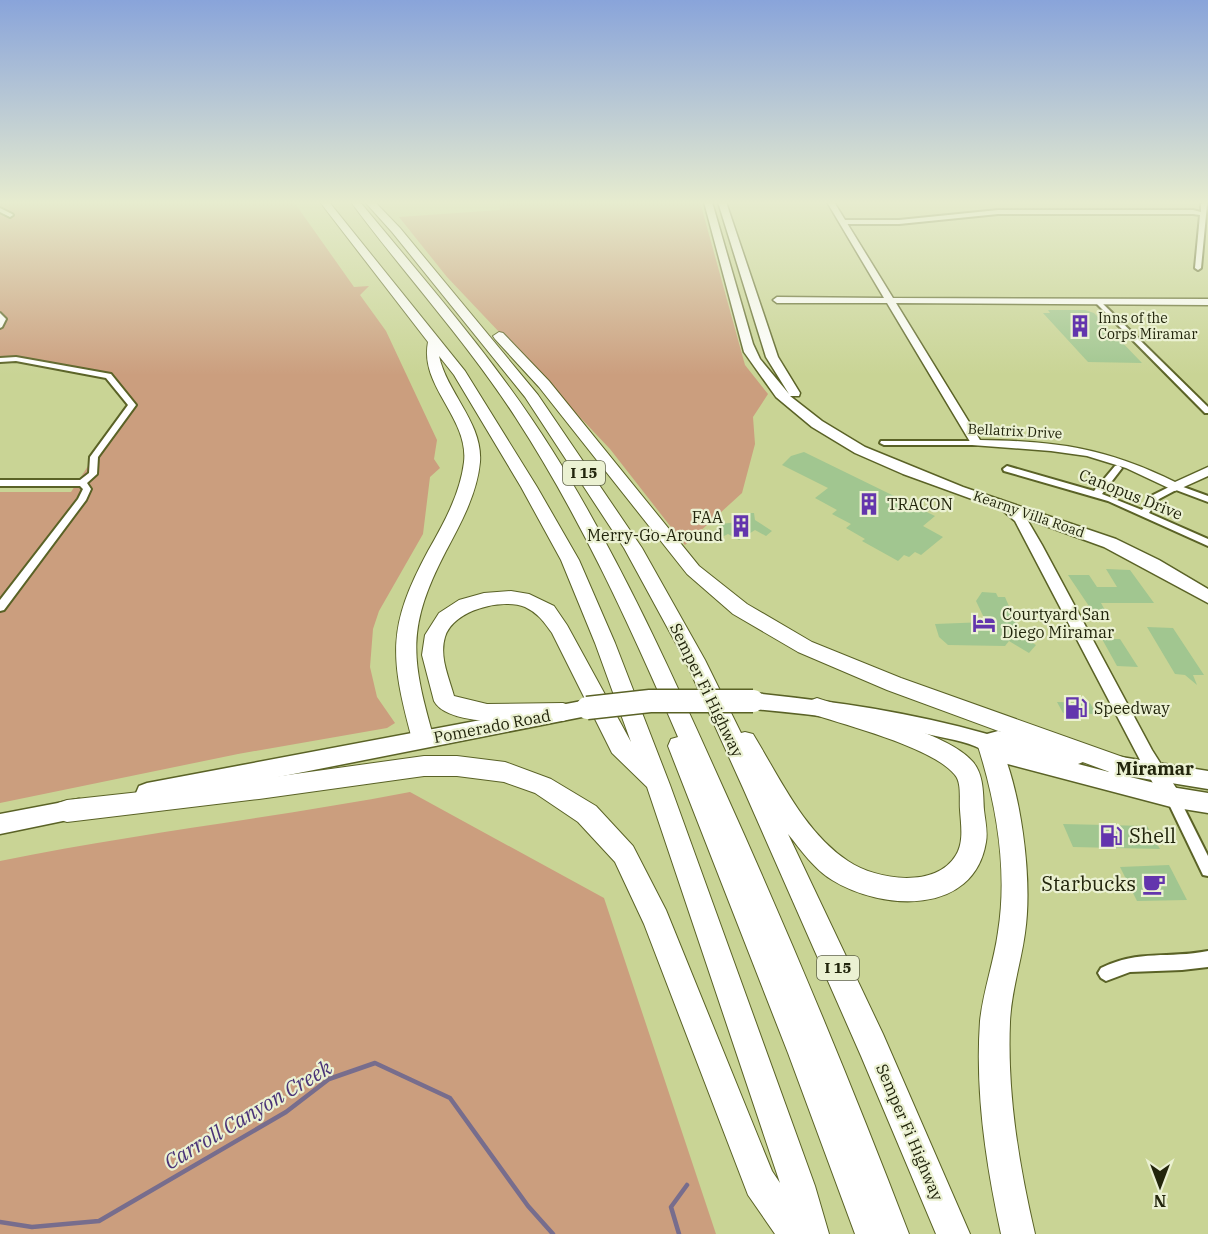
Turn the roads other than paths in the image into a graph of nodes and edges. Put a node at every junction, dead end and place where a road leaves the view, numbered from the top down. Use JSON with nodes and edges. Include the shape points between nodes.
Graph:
{"nodes":[{"id":1,"x":370,"y":260,"type":"edge"},
{"id":2,"x":401,"y":260,"type":"edge"},
{"id":3,"x":405,"y":260,"type":"edge"},
{"id":4,"x":409,"y":260,"type":"edge"},
{"id":5,"x":420,"y":260,"type":"edge"},
{"id":6,"x":724,"y":260,"type":"edge"},
{"id":7,"x":741,"y":260,"type":"edge"},
{"id":8,"x":865,"y":260,"type":"edge"},
{"id":9,"x":1199,"y":260,"type":"edge"},
{"id":10,"x":1198,"y":268,"type":"dead end"},
{"id":11,"x":421,"y":285,"type":"junction"},
{"id":12,"x":452,"y":300,"type":"junction"},
{"id":13,"x":777,"y":300,"type":"dead end"},
{"id":14,"x":890,"y":301,"type":"junction"},
{"id":15,"x":1097,"y":301,"type":"junction"},
{"id":16,"x":1208,"y":302,"type":"edge"},
{"id":17,"x":0,"y":315,"type":"edge"},
{"id":18,"x":0,"y":326,"type":"edge"},
{"id":19,"x":435,"y":341,"type":"junction"},
{"id":20,"x":0,"y":360,"type":"edge"},
{"id":21,"x":1208,"y":411,"type":"edge"},
{"id":22,"x":884,"y":443,"type":"dead end"},
{"id":23,"x":976,"y":443,"type":"junction"},
{"id":24,"x":1118,"y":468,"type":"dead end"},
{"id":25,"x":1007,"y":469,"type":"dead end"},
{"id":26,"x":1208,"y":471,"type":"edge"},
{"id":27,"x":0,"y":483,"type":"edge"},
{"id":28,"x":82,"y":483,"type":"junction"},
{"id":29,"x":1175,"y":487,"type":"junction"},
{"id":30,"x":1097,"y":494,"type":"junction"},
{"id":31,"x":1208,"y":499,"type":"edge"},
{"id":32,"x":1001,"y":504,"type":"junction"},
{"id":33,"x":1143,"y":514,"type":"junction"},
{"id":34,"x":1057,"y":523,"type":"junction"},
{"id":35,"x":1208,"y":543,"type":"edge"},
{"id":36,"x":1035,"y":544,"type":"junction"},
{"id":37,"x":1208,"y":587,"type":"edge"},
{"id":38,"x":1208,"y":597,"type":"edge"},
{"id":39,"x":0,"y":607,"type":"edge"},
{"id":40,"x":694,"y":660,"type":"junction"},
{"id":41,"x":817,"y":707,"type":"junction"},
{"id":42,"x":563,"y":712,"type":"junction"},
{"id":43,"x":423,"y":739,"type":"junction"},
{"id":44,"x":988,"y":743,"type":"junction"},
{"id":45,"x":1126,"y":768,"type":"junction"},
{"id":46,"x":1158,"y":774,"type":"junction"},
{"id":47,"x":1208,"y":780,"type":"edge"},
{"id":48,"x":658,"y":785,"type":"junction"},
{"id":49,"x":1171,"y":797,"type":"junction"},
{"id":50,"x":1208,"y":803,"type":"edge"},
{"id":51,"x":67,"y":812,"type":"junction"},
{"id":52,"x":0,"y":824,"type":"edge"},
{"id":53,"x":1208,"y":870,"type":"edge"},
{"id":54,"x":1208,"y":959,"type":"edge"},
{"id":55,"x":1106,"y":973,"type":"dead end"},
{"id":56,"x":796,"y":1234,"type":"edge"},
{"id":57,"x":812,"y":1234,"type":"edge"},
{"id":58,"x":872,"y":1234,"type":"edge"},
{"id":59,"x":892,"y":1234,"type":"edge"},
{"id":60,"x":953,"y":1234,"type":"edge"},
{"id":61,"x":1018,"y":1234,"type":"edge"}],
"edges":[{"from":1,"to":19,"type":"highway"},
{"from":2,"to":11,"type":"highway"},
{"from":3,"to":58,"type":"highway","via":[[555,488],[599,571],[651,682],[730,870]]},
{"from":4,"to":11,"type":"highway"},
{"from":5,"to":12,"type":"highway","name":"Semper Fi Highway","number":"I 15"},
{"from":6,"to":32,"type":"main road","name":"Kearny Villa Road","via":[[748,348],[778,390],[825,428],[872,455]]},
{"from":7,"to":37,"type":"main road","name":"Kearny Villa Road","via":[[776,366],[794,393],[821,417],[901,463],[1097,531]]},
{"from":8,"to":14,"type":"street"},
{"from":9,"to":10,"type":"street"},
{"from":11,"to":59,"type":"highway","via":[[512,401],[608,562],[659,668],[779,946]]},
{"from":12,"to":40,"type":"highway","name":"Semper Fi Highway","number":"I 15","via":[[546,415],[633,548]]},
{"from":12,"to":45,"type":"highway","via":[[490,327],[544,384],[693,570],[740,609],[805,647],[894,684]]},
{"from":13,"to":14,"type":"street"},
{"from":14,"to":15,"type":"street"},
{"from":14,"to":23,"type":"street"},
{"from":15,"to":16,"type":"street"},
{"from":15,"to":21,"type":"street"},
{"from":17,"to":18,"type":"street"},
{"from":19,"to":43,"type":"highway","via":[[433,358],[469,438],[473,459],[466,496],[417,593],[406,629],[405,670]]},
{"from":19,"to":48,"type":"highway","via":[[490,421],[570,560]]},
{"from":20,"to":28,"type":"street","via":[[16,359],[108,376],[132,405],[94,457],[93,474]]},
{"from":22,"to":23,"type":"street","name":"Bellatrix Drive"},
{"from":23,"to":29,"type":"street","name":"Bellatrix Drive","via":[[1080,450],[1127,464]]},
{"from":24,"to":30,"type":"street"},
{"from":25,"to":30,"type":"street","name":"Canopus Drive"},
{"from":26,"to":29,"type":"street"},
{"from":27,"to":28,"type":"street"},
{"from":28,"to":39,"type":"street","via":[[87,489],[82,500]]},
{"from":29,"to":31,"type":"street","name":"Bellatrix Drive"},
{"from":29,"to":33,"type":"street","via":[[1156,497]]},
{"from":30,"to":33,"type":"street","name":"Canopus Drive"},
{"from":32,"to":34,"type":"main road","name":"Kearny Villa Road"},
{"from":32,"to":36,"type":"street","via":[[1020,519]]},
{"from":33,"to":35,"type":"street","name":"Canopus Drive"},
{"from":34,"to":36,"type":"street","via":[[1034,522]]},
{"from":34,"to":38,"type":"main road","name":"Kearny Villa Road","via":[[1135,555]]},
{"from":36,"to":46,"type":"street"},
{"from":40,"to":41,"type":"highway","via":[[795,821],[826,859],[841,871],[878,888],[902,891],[945,882],[958,872],[973,845],[970,782],[963,768],[934,748]]},
{"from":40,"to":60,"type":"highway","name":"Semper Fi Highway","number":"I 15","via":[[868,1035]]},
{"from":41,"to":42,"type":"main road","name":"Pomerado Road","bridge":true,"via":[[753,701],[650,701]]},
{"from":41,"to":44,"type":"main road","name":"Pomerado Road","via":[[890,718]]},
{"from":42,"to":43,"type":"main road","name":"Pomerado Road"},
{"from":42,"to":48,"type":"highway","via":[[484,712],[463,710],[446,701],[432,655],[435,635],[446,618],[466,605],[505,598],[529,601],[547,611],[620,746]]},
{"from":43,"to":51,"type":"main road","name":"Pomerado Road"},
{"from":44,"to":45,"type":"main road","via":[[998,739]]},
{"from":44,"to":49,"type":"main road","via":[[1000,753]]},
{"from":44,"to":61,"type":"highway","via":[[997,767],[1015,878],[1011,932],[995,1021],[1004,1176]]},
{"from":45,"to":46,"type":"main road"},
{"from":46,"to":47,"type":"main road"},
{"from":46,"to":49,"type":"street"},
{"from":48,"to":57,"type":"highway"},
{"from":49,"to":50,"type":"main road"},
{"from":49,"to":53,"type":"street"},
{"from":51,"to":52,"type":"main road","name":"Pomerado Road"},
{"from":51,"to":56,"type":"highway","via":[[423,766],[505,772],[543,786],[587,814],[624,854],[664,939],[760,1183]]},
{"from":54,"to":55,"type":"street","via":[[1120,964]]}]}
